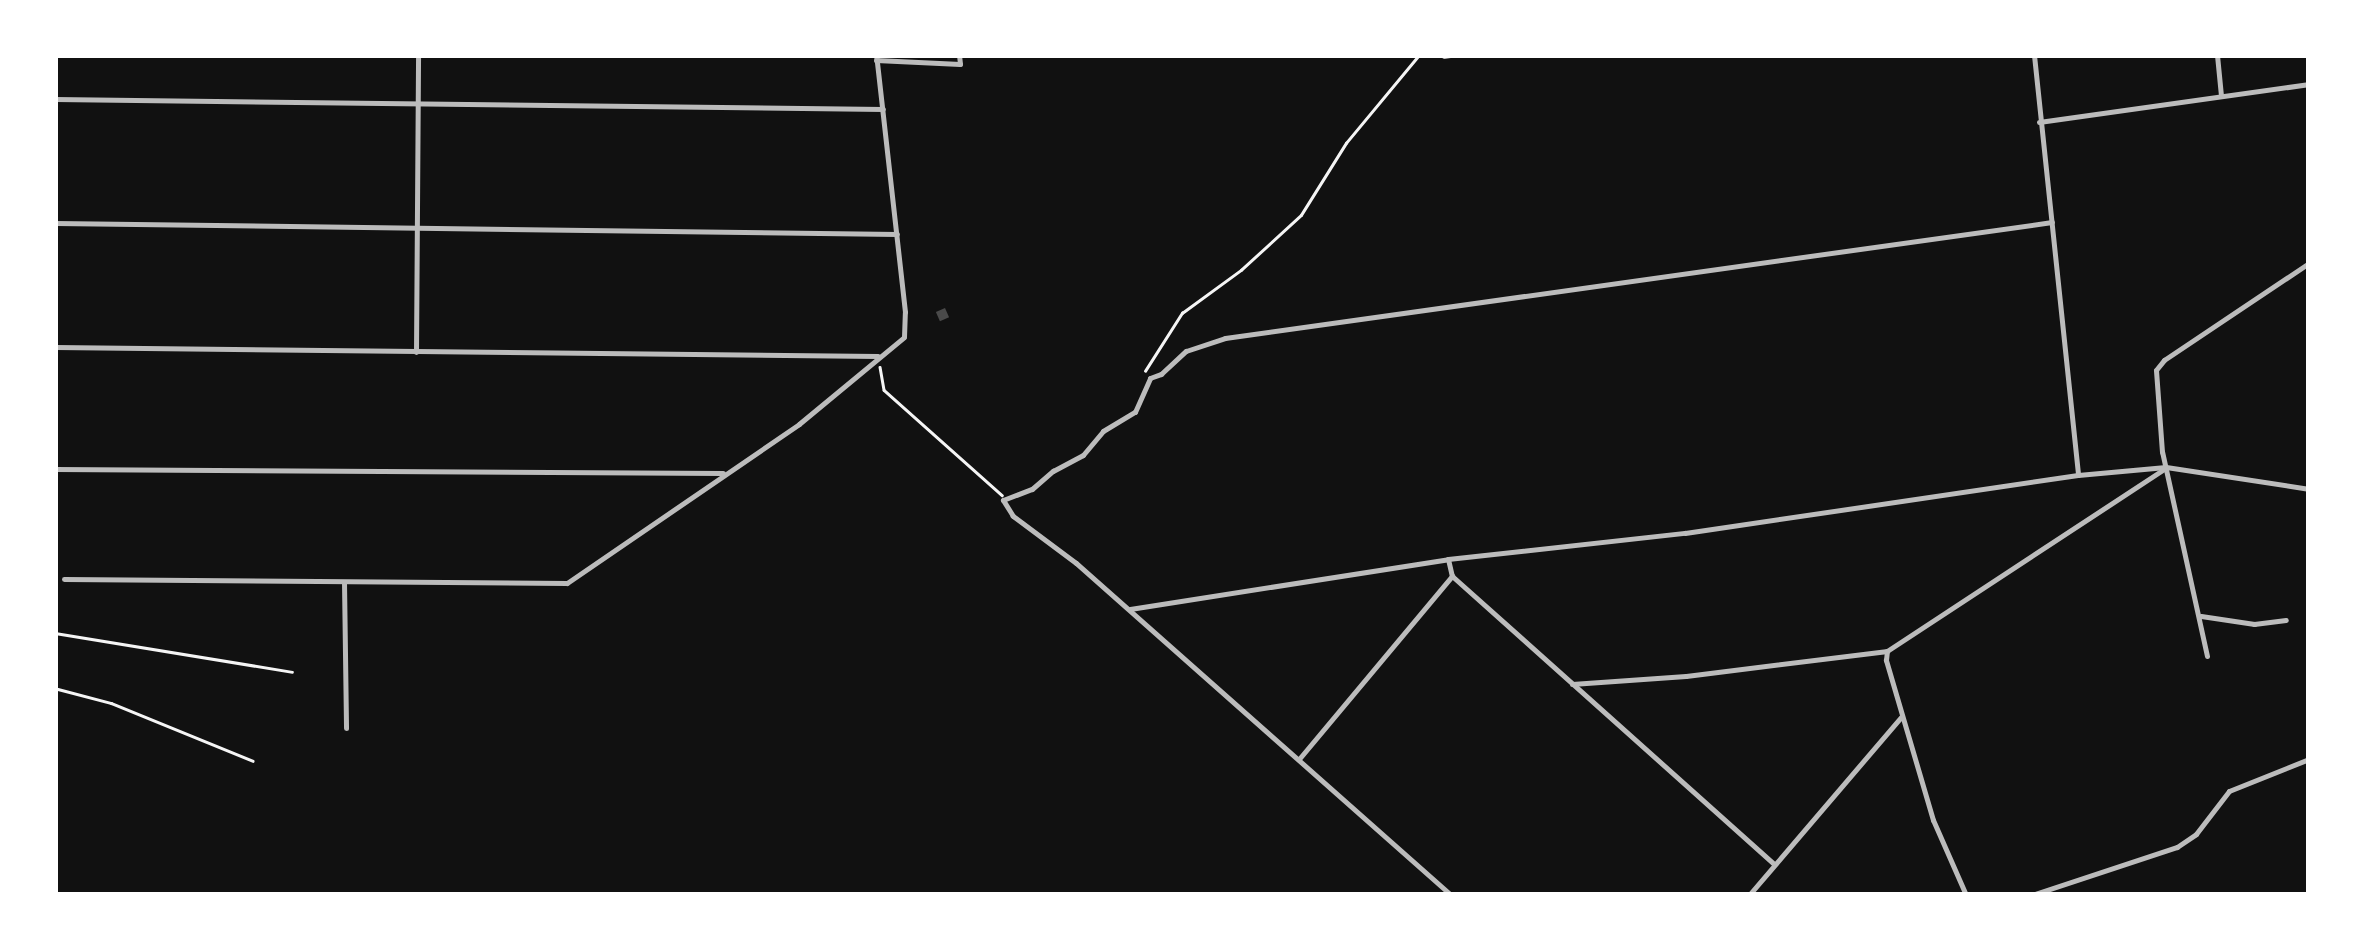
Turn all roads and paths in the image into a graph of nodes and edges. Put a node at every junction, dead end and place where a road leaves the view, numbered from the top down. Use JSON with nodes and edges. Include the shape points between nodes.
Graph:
{"nodes":[{"id":1,"x":418,"y":55,"type":"edge"},
{"id":2,"x":959,"y":55,"type":"edge"},
{"id":3,"x":1419,"y":55,"type":"edge"},
{"id":4,"x":2034,"y":55,"type":"edge"},
{"id":5,"x":2217,"y":55,"type":"edge"},
{"id":6,"x":876,"y":58,"type":"edge"},
{"id":7,"x":2309,"y":84,"type":"edge"},
{"id":8,"x":2221,"y":96,"type":"junction"},
{"id":9,"x":55,"y":99,"type":"edge"},
{"id":10,"x":416,"y":105,"type":"junction"},
{"id":11,"x":883,"y":109,"type":"junction"},
{"id":12,"x":2039,"y":122,"type":"junction"},
{"id":13,"x":2052,"y":222,"type":"junction"},
{"id":14,"x":55,"y":223,"type":"edge"},
{"id":15,"x":416,"y":227,"type":"junction"},
{"id":16,"x":897,"y":234,"type":"junction"},
{"id":17,"x":2309,"y":263,"type":"edge"},
{"id":18,"x":55,"y":346,"type":"edge"},
{"id":19,"x":416,"y":352,"type":"junction"},
{"id":20,"x":881,"y":356,"type":"junction"},
{"id":21,"x":1144,"y":383,"type":"junction"},
{"id":22,"x":2166,"y":467,"type":"junction"},
{"id":23,"x":55,"y":469,"type":"edge"},
{"id":24,"x":726,"y":473,"type":"junction"},
{"id":25,"x":2078,"y":474,"type":"junction"},
{"id":26,"x":2309,"y":489,"type":"edge"},
{"id":27,"x":1003,"y":500,"type":"junction"},
{"id":28,"x":1448,"y":559,"type":"junction"},
{"id":29,"x":1452,"y":576,"type":"junction"},
{"id":30,"x":64,"y":579,"type":"dead end"},
{"id":31,"x":344,"y":582,"type":"junction"},
{"id":32,"x":1129,"y":609,"type":"junction"},
{"id":33,"x":2201,"y":616,"type":"junction"},
{"id":34,"x":2286,"y":620,"type":"dead end"},
{"id":35,"x":55,"y":633,"type":"edge"},
{"id":36,"x":1887,"y":651,"type":"junction"},
{"id":37,"x":2207,"y":656,"type":"dead end"},
{"id":38,"x":292,"y":672,"type":"dead end"},
{"id":39,"x":1570,"y":684,"type":"junction"},
{"id":40,"x":58,"y":689,"type":"dead end"},
{"id":41,"x":1901,"y":717,"type":"junction"},
{"id":42,"x":346,"y":728,"type":"dead end"},
{"id":43,"x":1299,"y":759,"type":"junction"},
{"id":44,"x":2309,"y":759,"type":"edge"},
{"id":45,"x":253,"y":762,"type":"dead end"},
{"id":46,"x":1772,"y":863,"type":"junction"},
{"id":47,"x":1450,"y":895,"type":"edge"},
{"id":48,"x":1749,"y":895,"type":"edge"},
{"id":49,"x":1966,"y":895,"type":"edge"},
{"id":50,"x":2032,"y":895,"type":"edge"}],
"edges":[{"from":1,"to":10,"type":"street"},
{"from":2,"to":6,"type":"street","via":[[960,64]]},
{"from":3,"to":21,"type":"path","via":[[1346,143],[1300,215],[1182,313]]},
{"from":4,"to":12,"type":"street"},
{"from":5,"to":8,"type":"street"},
{"from":6,"to":11,"type":"street"},
{"from":7,"to":8,"type":"street"},
{"from":8,"to":12,"type":"street"},
{"from":9,"to":10,"type":"street"},
{"from":10,"to":11,"type":"street"},
{"from":10,"to":15,"type":"street"},
{"from":11,"to":16,"type":"street"},
{"from":12,"to":13,"type":"street"},
{"from":13,"to":21,"type":"street","via":[[1225,338],[1186,351]]},
{"from":13,"to":25,"type":"street"},
{"from":14,"to":15,"type":"street"},
{"from":15,"to":16,"type":"street"},
{"from":15,"to":19,"type":"street"},
{"from":16,"to":20,"type":"street","via":[[906,331]]},
{"from":17,"to":22,"type":"street","via":[[2159,364]]},
{"from":18,"to":19,"type":"street"},
{"from":19,"to":20,"type":"street"},
{"from":20,"to":24,"type":"street","via":[[830,402]]},
{"from":20,"to":27,"type":"path","via":[[884,390],[990,481]]},
{"from":21,"to":27,"type":"street","via":[[1138,408],[1096,436],[1083,455],[1032,490]]},
{"from":22,"to":25,"type":"street"},
{"from":22,"to":26,"type":"street"},
{"from":22,"to":33,"type":"street"},
{"from":22,"to":36,"type":"street"},
{"from":23,"to":24,"type":"street"},
{"from":24,"to":31,"type":"street","via":[[567,583]]},
{"from":25,"to":28,"type":"street","via":[[1685,533]]},
{"from":27,"to":32,"type":"street","via":[[1013,516]]},
{"from":28,"to":29,"type":"street"},
{"from":28,"to":32,"type":"street"},
{"from":29,"to":39,"type":"street"},
{"from":29,"to":43,"type":"street"},
{"from":30,"to":31,"type":"street"},
{"from":31,"to":42,"type":"street"},
{"from":32,"to":43,"type":"street"},
{"from":33,"to":34,"type":"street","via":[[2242,623]]},
{"from":33,"to":37,"type":"street"},
{"from":35,"to":38,"type":"path"},
{"from":36,"to":39,"type":"street"},
{"from":36,"to":41,"type":"street"},
{"from":39,"to":46,"type":"street"},
{"from":40,"to":45,"type":"path","via":[[111,703]]},
{"from":41,"to":46,"type":"street"},
{"from":41,"to":49,"type":"street","via":[[1936,830]]},
{"from":43,"to":47,"type":"street"},
{"from":44,"to":50,"type":"street","via":[[2229,792],[2196,834],[2176,847]]},
{"from":46,"to":48,"type":"street"}]}
